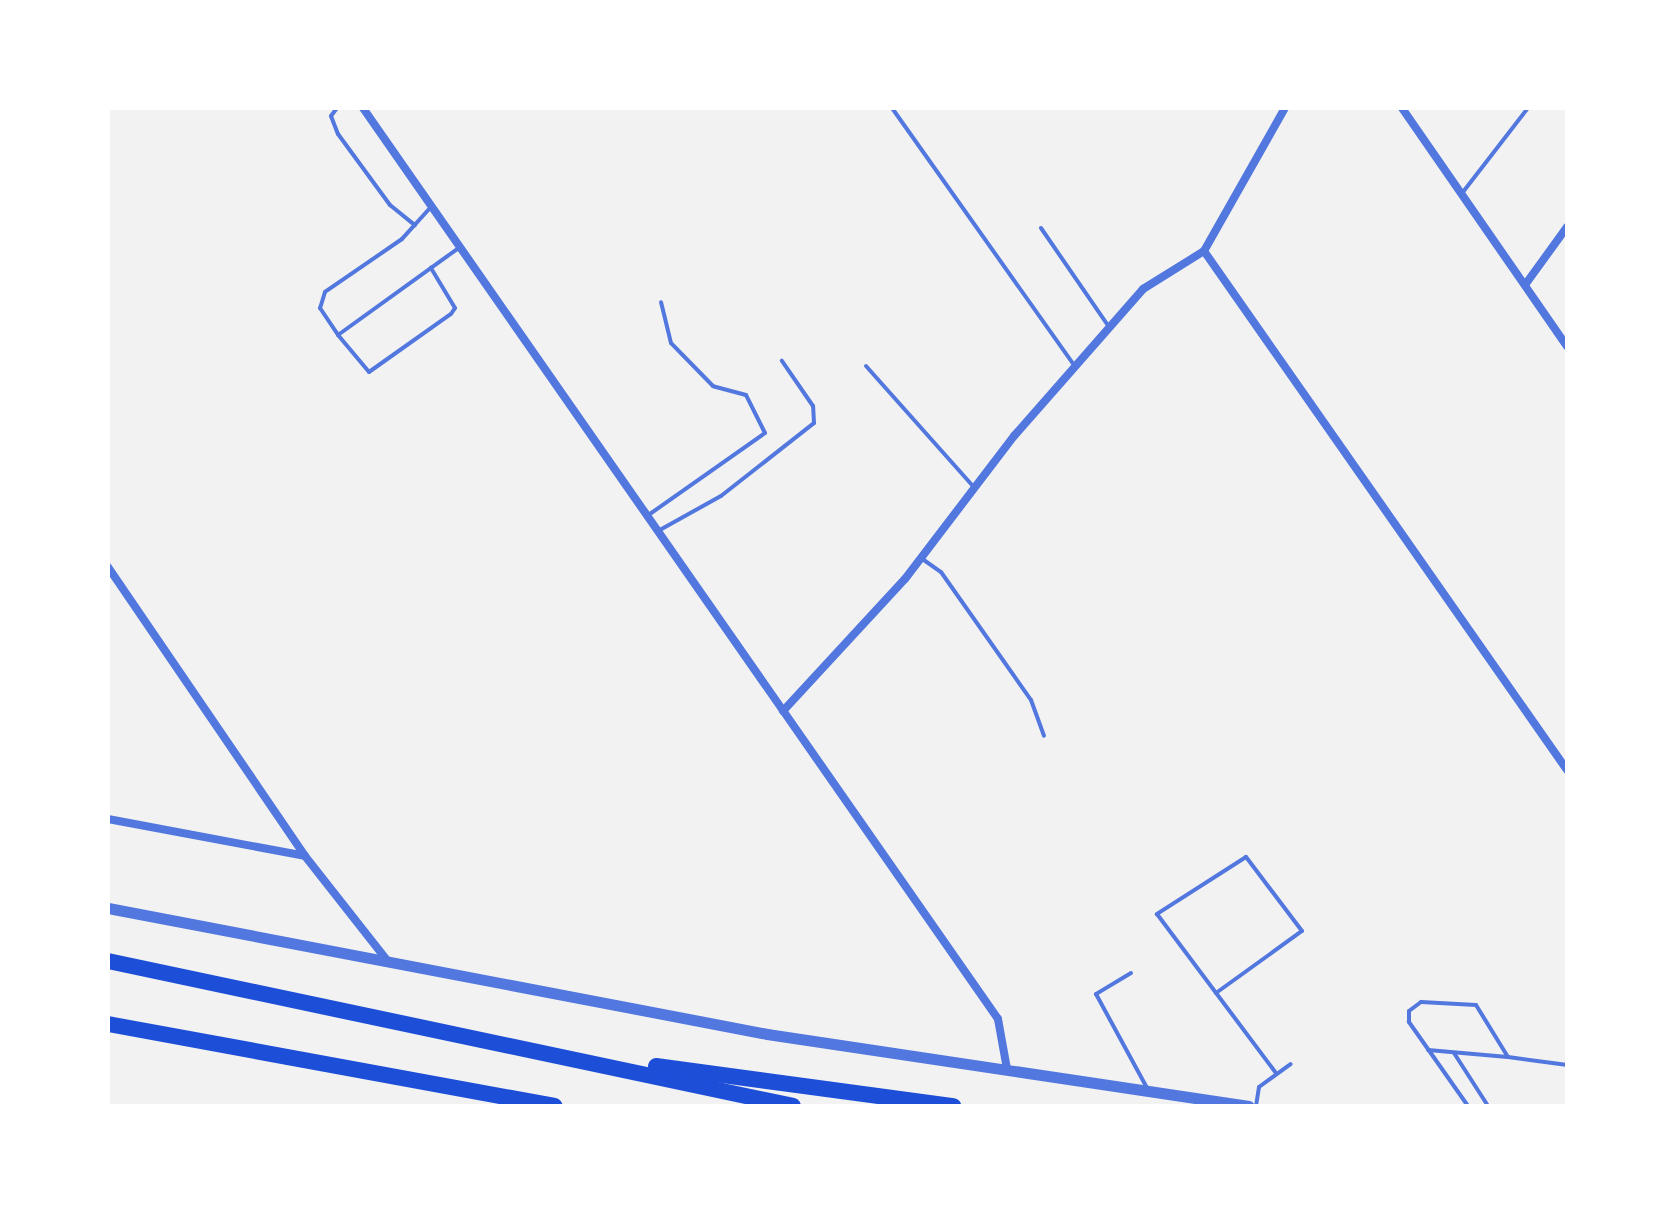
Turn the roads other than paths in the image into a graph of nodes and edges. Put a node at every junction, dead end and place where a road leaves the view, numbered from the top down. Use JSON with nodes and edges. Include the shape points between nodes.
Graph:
{"nodes":[{"id":1,"x":337,"y":108,"type":"edge"},
{"id":2,"x":363,"y":108,"type":"edge"},
{"id":3,"x":892,"y":108,"type":"edge"},
{"id":4,"x":1285,"y":108,"type":"edge"},
{"id":5,"x":1402,"y":108,"type":"edge"},
{"id":6,"x":1528,"y":108,"type":"edge"},
{"id":7,"x":1461,"y":194,"type":"junction"},
{"id":8,"x":432,"y":206,"type":"junction"},
{"id":9,"x":415,"y":225,"type":"junction"},
{"id":10,"x":1567,"y":227,"type":"edge"},
{"id":11,"x":1041,"y":228,"type":"dead end"},
{"id":12,"x":460,"y":247,"type":"junction"},
{"id":13,"x":1204,"y":251,"type":"junction"},
{"id":14,"x":431,"y":268,"type":"junction"},
{"id":15,"x":1525,"y":285,"type":"junction"},
{"id":16,"x":661,"y":302,"type":"dead end"},
{"id":17,"x":1109,"y":327,"type":"junction"},
{"id":18,"x":338,"y":335,"type":"junction"},
{"id":19,"x":1567,"y":346,"type":"edge"},
{"id":20,"x":782,"y":361,"type":"dead end"},
{"id":21,"x":866,"y":366,"type":"dead end"},
{"id":22,"x":1075,"y":366,"type":"junction"},
{"id":23,"x":974,"y":488,"type":"junction"},
{"id":24,"x":647,"y":516,"type":"junction"},
{"id":25,"x":658,"y":531,"type":"junction"},
{"id":26,"x":921,"y":558,"type":"junction"},
{"id":27,"x":108,"y":567,"type":"edge"},
{"id":28,"x":783,"y":711,"type":"junction"},
{"id":29,"x":1044,"y":736,"type":"dead end"},
{"id":30,"x":1567,"y":770,"type":"edge"},
{"id":31,"x":108,"y":819,"type":"edge"},
{"id":32,"x":305,"y":856,"type":"junction"},
{"id":33,"x":108,"y":908,"type":"edge"},
{"id":34,"x":386,"y":959,"type":"junction"},
{"id":35,"x":108,"y":961,"type":"edge"},
{"id":36,"x":1131,"y":973,"type":"dead end"},
{"id":37,"x":1216,"y":993,"type":"junction"},
{"id":38,"x":108,"y":1024,"type":"edge"},
{"id":39,"x":1428,"y":1050,"type":"junction"},
{"id":40,"x":1454,"y":1053,"type":"junction"},
{"id":41,"x":560,"y":1054,"type":"junction"},
{"id":42,"x":1508,"y":1057,"type":"junction"},
{"id":43,"x":1291,"y":1064,"type":"dead end"},
{"id":44,"x":1567,"y":1065,"type":"edge"},
{"id":45,"x":1007,"y":1069,"type":"junction"},
{"id":46,"x":1275,"y":1072,"type":"junction"},
{"id":47,"x":1146,"y":1086,"type":"junction"},
{"id":48,"x":555,"y":1106,"type":"edge"},
{"id":49,"x":793,"y":1106,"type":"edge"},
{"id":50,"x":953,"y":1106,"type":"edge"},
{"id":51,"x":1249,"y":1106,"type":"edge"},
{"id":52,"x":1256,"y":1106,"type":"edge"},
{"id":53,"x":1468,"y":1106,"type":"edge"},
{"id":54,"x":1488,"y":1106,"type":"edge"}],
"edges":[{"from":1,"to":9,"type":"lane","via":[[331,116],[338,134],[390,205]]},
{"from":2,"to":8,"type":"street"},
{"from":3,"to":22,"type":"lane"},
{"from":4,"to":13,"type":"street"},
{"from":5,"to":7,"type":"street"},
{"from":6,"to":7,"type":"lane"},
{"from":7,"to":15,"type":"street"},
{"from":8,"to":9,"type":"lane"},
{"from":8,"to":12,"type":"street"},
{"from":9,"to":18,"type":"lane","via":[[325,292],[320,308]]},
{"from":10,"to":15,"type":"street"},
{"from":11,"to":17,"type":"lane"},
{"from":12,"to":14,"type":"lane"},
{"from":12,"to":24,"type":"street"},
{"from":13,"to":17,"type":"street","via":[[1143,289]]},
{"from":13,"to":30,"type":"street"},
{"from":14,"to":18,"type":"lane"},
{"from":14,"to":18,"type":"lane","via":[[455,308],[451,314],[369,372]]},
{"from":15,"to":19,"type":"street"},
{"from":16,"to":24,"type":"lane","via":[[671,343],[713,386],[746,395],[765,433]]},
{"from":17,"to":22,"type":"street"},
{"from":20,"to":25,"type":"lane","via":[[813,406],[814,423],[721,496]]},
{"from":21,"to":23,"type":"lane"},
{"from":22,"to":23,"type":"street"},
{"from":23,"to":26,"type":"street"},
{"from":24,"to":25,"type":"street"},
{"from":25,"to":28,"type":"street"},
{"from":26,"to":28,"type":"street"},
{"from":26,"to":29,"type":"lane","via":[[941,572],[1031,700]]},
{"from":27,"to":32,"type":"street"},
{"from":28,"to":45,"type":"street","via":[[998,1019]]},
{"from":31,"to":32,"type":"street"},
{"from":32,"to":34,"type":"street"},
{"from":33,"to":34,"type":"street"},
{"from":34,"to":45,"type":"street","via":[[767,1034]]},
{"from":35,"to":41,"type":"highway"},
{"from":36,"to":47,"type":"lane","via":[[1096,994]]},
{"from":37,"to":37,"type":"lane","via":[[1157,914],[1246,857],[1302,931]]},
{"from":37,"to":46,"type":"lane"},
{"from":38,"to":48,"type":"highway"},
{"from":39,"to":40,"type":"lane"},
{"from":39,"to":42,"type":"lane","via":[[1409,1011],[1441,999],[1476,1005]]},
{"from":39,"to":53,"type":"lane"},
{"from":40,"to":42,"type":"lane"},
{"from":40,"to":54,"type":"lane"},
{"from":41,"to":49,"type":"highway"},
{"from":41,"to":50,"type":"highway"},
{"from":42,"to":44,"type":"lane"},
{"from":43,"to":46,"type":"lane"},
{"from":45,"to":47,"type":"street"},
{"from":46,"to":52,"type":"lane","via":[[1259,1087]]},
{"from":47,"to":51,"type":"street"}]}
